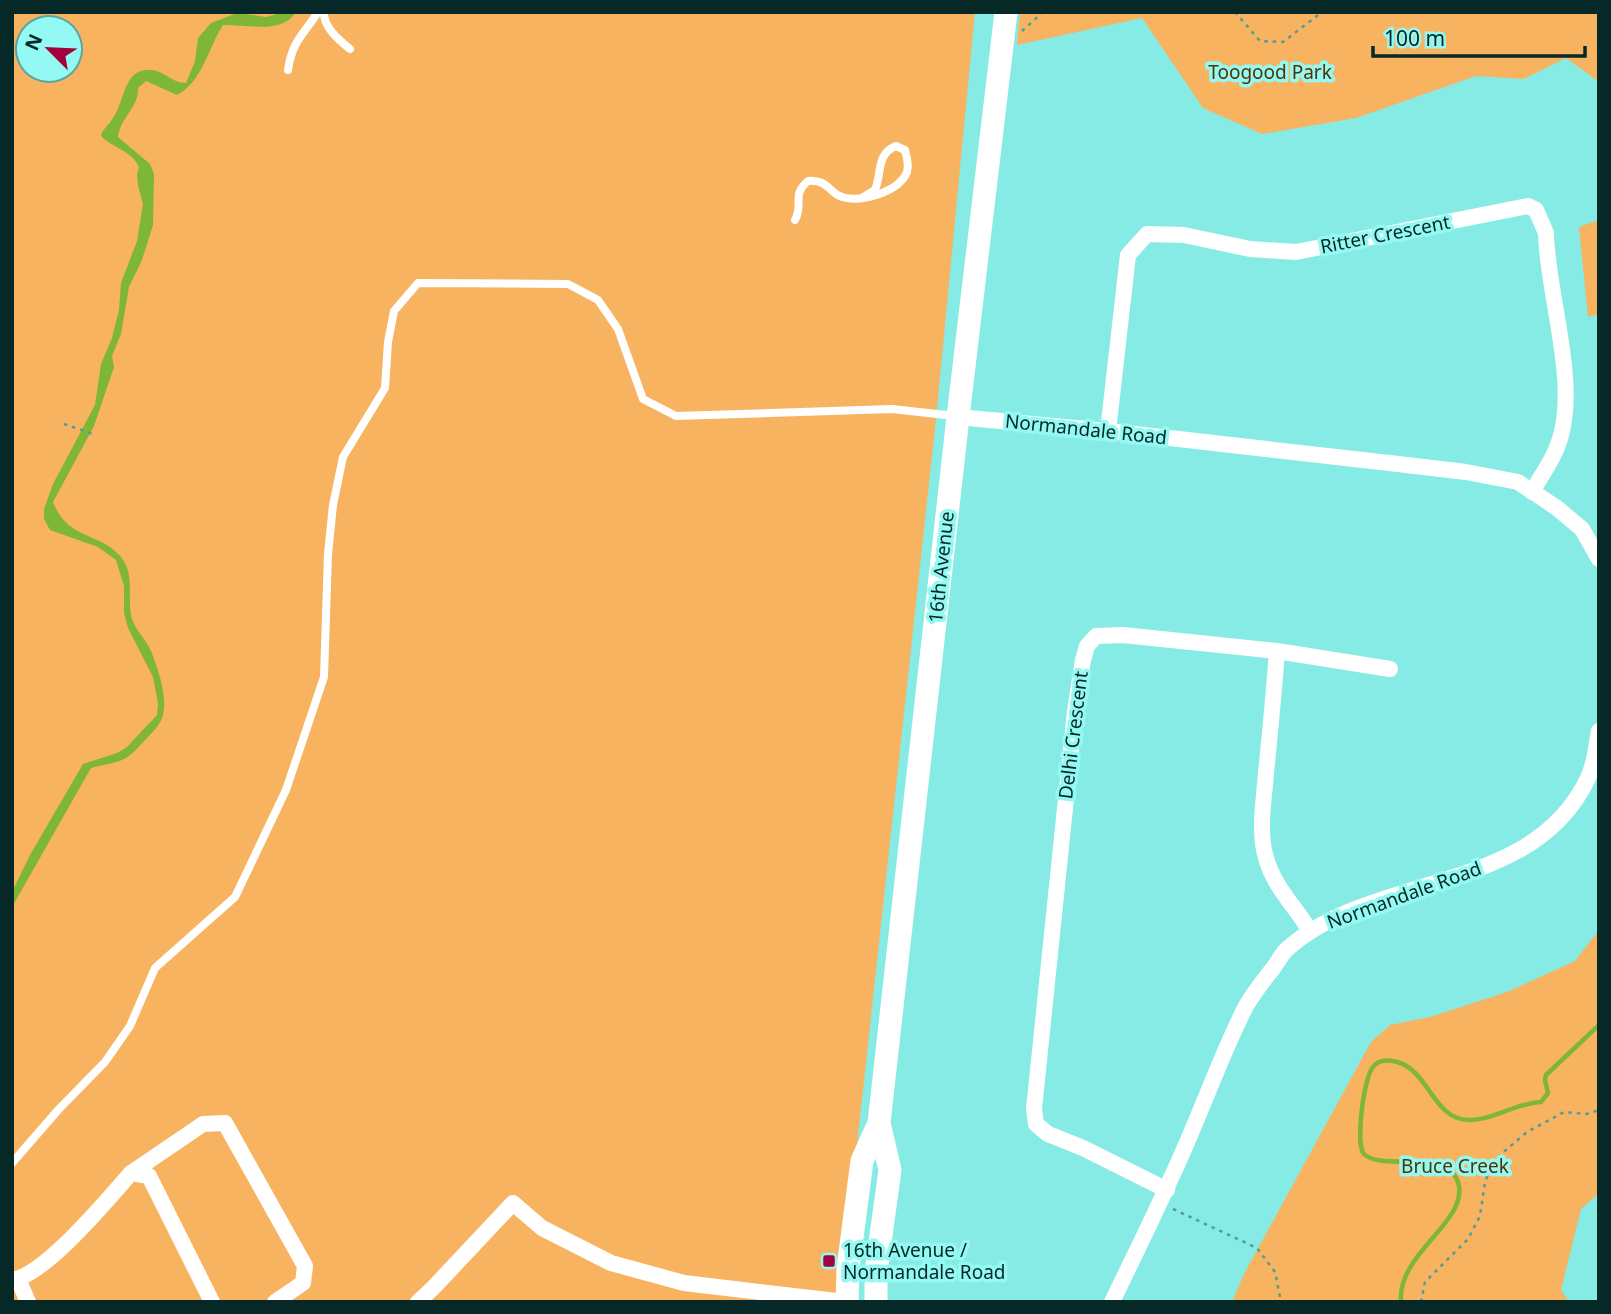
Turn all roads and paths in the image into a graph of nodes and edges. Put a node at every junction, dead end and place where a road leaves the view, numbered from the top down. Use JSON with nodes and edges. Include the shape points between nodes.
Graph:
{"nodes":[{"id":1,"x":318,"y":12,"type":"edge"},
{"id":2,"x":324,"y":12,"type":"edge"},
{"id":3,"x":1006,"y":12,"type":"edge"},
{"id":4,"x":1043,"y":12,"type":"edge"},
{"id":5,"x":1235,"y":12,"type":"edge"},
{"id":6,"x":1322,"y":12,"type":"edge"},
{"id":7,"x":1022,"y":32,"type":"dead end"},
{"id":8,"x":350,"y":49,"type":"dead end"},
{"id":9,"x":288,"y":70,"type":"dead end"},
{"id":10,"x":862,"y":198,"type":"junction"},
{"id":11,"x":795,"y":220,"type":"dead end"},
{"id":12,"x":958,"y":416,"type":"junction"},
{"id":13,"x":64,"y":424,"type":"dead end"},
{"id":14,"x":1108,"y":431,"type":"junction"},
{"id":15,"x":93,"y":434,"type":"dead end"},
{"id":16,"x":1532,"y":492,"type":"junction"},
{"id":17,"x":1599,"y":559,"type":"edge"},
{"id":18,"x":1277,"y":651,"type":"junction"},
{"id":19,"x":1390,"y":669,"type":"dead end"},
{"id":20,"x":1599,"y":731,"type":"edge"},
{"id":21,"x":1310,"y":931,"type":"junction"},
{"id":22,"x":1599,"y":1110,"type":"edge"},
{"id":23,"x":880,"y":1123,"type":"junction"},
{"id":24,"x":12,"y":1163,"type":"edge"},
{"id":25,"x":131,"y":1173,"type":"junction"},
{"id":26,"x":1163,"y":1197,"type":"junction"},
{"id":27,"x":15,"y":1280,"type":"edge"},
{"id":28,"x":28,"y":1302,"type":"edge"},
{"id":29,"x":212,"y":1302,"type":"edge"},
{"id":30,"x":275,"y":1302,"type":"edge"},
{"id":31,"x":418,"y":1302,"type":"edge"},
{"id":32,"x":846,"y":1302,"type":"edge"},
{"id":33,"x":876,"y":1302,"type":"edge"},
{"id":34,"x":1112,"y":1302,"type":"edge"},
{"id":35,"x":1280,"y":1302,"type":"edge"},
{"id":36,"x":1421,"y":1302,"type":"edge"}],
"edges":[{"from":1,"to":9,"type":"lane","via":[[297,39]]},
{"from":2,"to":8,"type":"lane","via":[[324,21]]},
{"from":3,"to":12,"type":"main road","name":"16th Avenue"},
{"from":4,"to":7,"type":"path"},
{"from":5,"to":6,"type":"path","via":[[1260,41],[1283,43]]},
{"from":10,"to":10,"type":"lane","via":[[875,190],[882,156],[888,149],[905,150],[907,171],[901,180]]},
{"from":10,"to":11,"type":"lane","via":[[840,197],[821,182],[808,181],[797,198]]},
{"from":12,"to":14,"type":"street","name":"Normandale Road"},
{"from":12,"to":23,"type":"main road","name":"16th Avenue"},
{"from":12,"to":24,"type":"lane","via":[[892,409],[676,416],[643,398],[618,329],[598,300],[588,294],[568,284],[418,283],[394,311],[386,388],[343,457],[329,542],[324,677],[286,790],[235,897],[155,968],[130,1026],[105,1062]]},
{"from":13,"to":15,"type":"path"},
{"from":14,"to":16,"type":"street","name":"Normandale Road","via":[[1466,472],[1518,482]]},
{"from":14,"to":16,"type":"street","name":"Ritter Crescent","via":[[1128,255],[1147,233],[1184,234],[1250,249],[1296,252],[1528,206],[1536,210],[1546,233],[1567,388],[1555,453]]},
{"from":16,"to":17,"type":"street","name":"Normandale Road","via":[[1583,529]]},
{"from":18,"to":19,"type":"street"},
{"from":18,"to":21,"type":"street","via":[[1262,831],[1265,856],[1278,888]]},
{"from":18,"to":26,"type":"street","name":"Delhi Crescent","via":[[1107,634],[1096,636],[1083,660],[1060,849],[1036,1124],[1048,1134],[1094,1153]]},
{"from":20,"to":21,"type":"street","name":"Normandale Road","via":[[1588,778],[1543,834],[1483,867],[1346,913]]},
{"from":21,"to":26,"type":"street","name":"Normandale Road","via":[[1283,953],[1246,1006]]},
{"from":22,"to":36,"type":"path","via":[[1564,1112],[1527,1132],[1494,1160],[1480,1216],[1468,1239],[1425,1282]]},
{"from":23,"to":32,"type":"main road","name":"16th Avenue","via":[[862,1161]]},
{"from":23,"to":33,"type":"main road","name":"16th Avenue","via":[[890,1170]]},
{"from":25,"to":27,"type":"street","via":[[76,1235]]},
{"from":25,"to":29,"type":"street","via":[[149,1176]]},
{"from":25,"to":30,"type":"street","via":[[203,1124],[225,1123],[305,1266],[303,1283]]},
{"from":26,"to":34,"type":"street","name":"Normandale Road"},
{"from":26,"to":35,"type":"path","via":[[1256,1248],[1275,1272]]},
{"from":27,"to":28,"type":"street"},
{"from":31,"to":32,"type":"street","via":[[513,1203],[542,1228],[611,1263],[684,1283]]}]}
